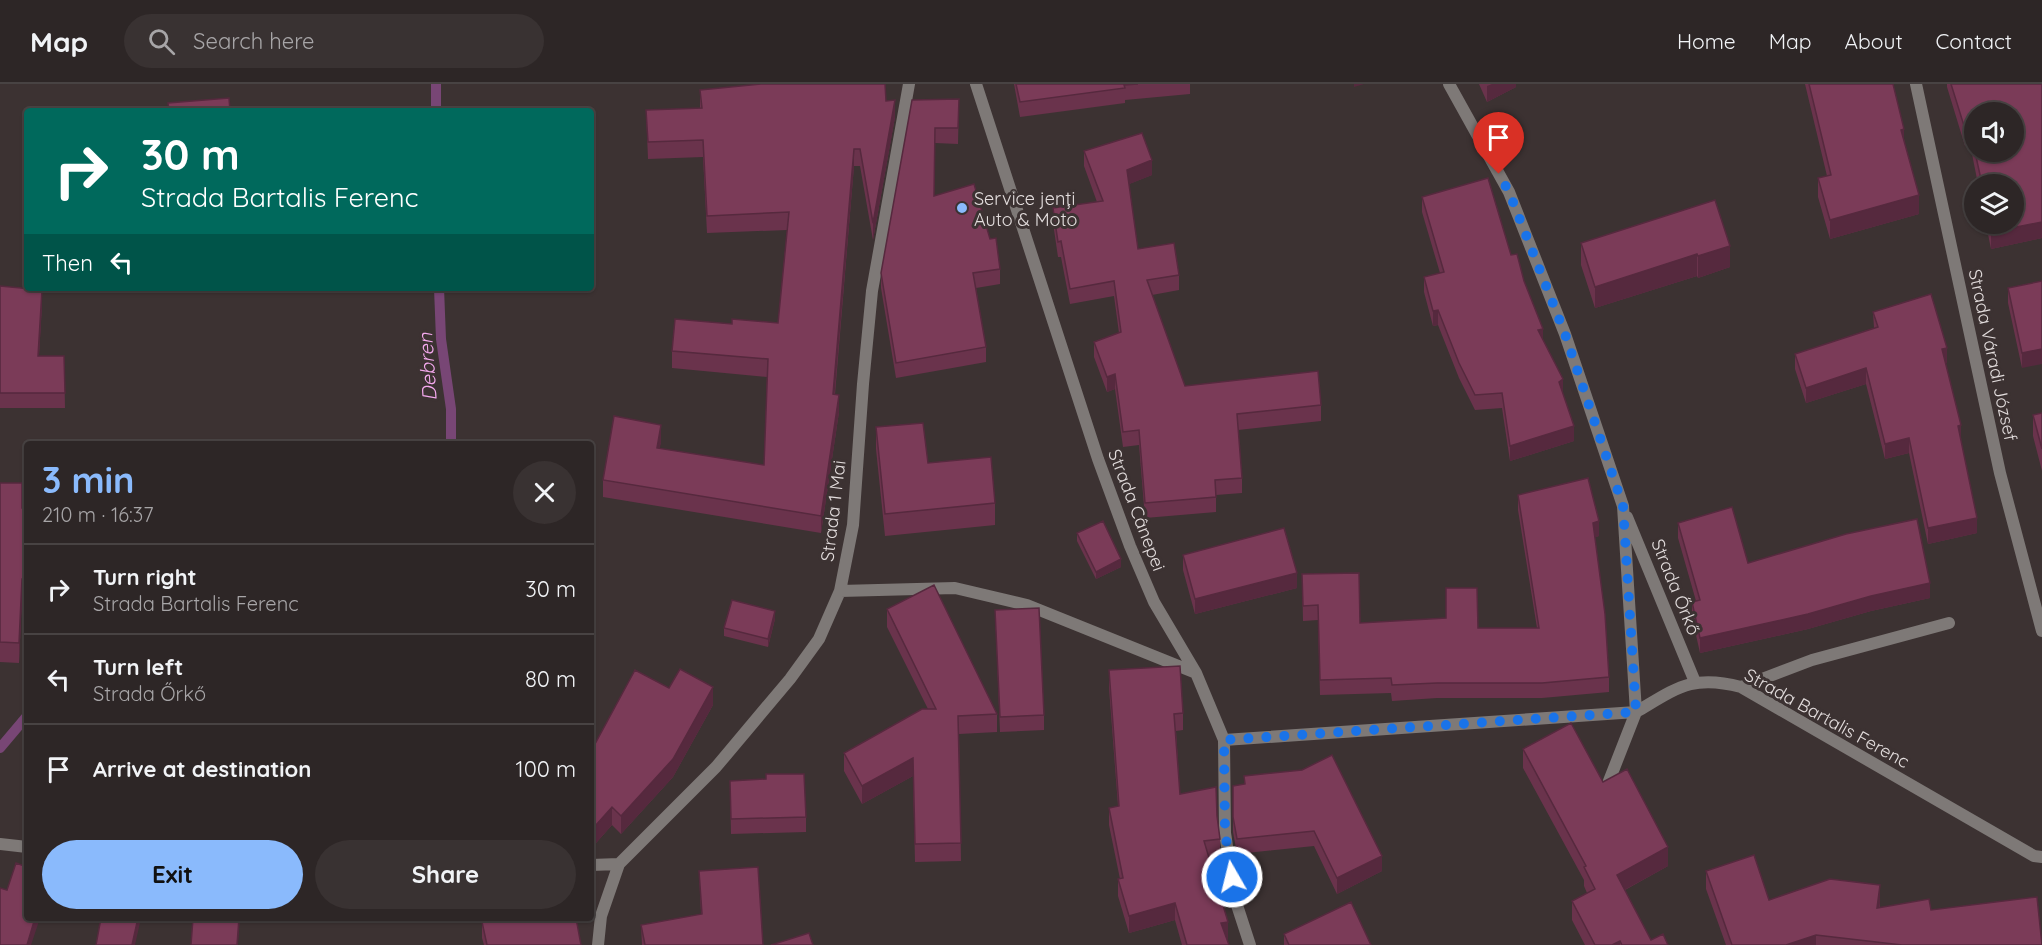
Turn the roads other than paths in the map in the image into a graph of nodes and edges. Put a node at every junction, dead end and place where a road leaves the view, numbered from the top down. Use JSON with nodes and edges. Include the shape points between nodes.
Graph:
{"nodes":[{"id":1,"x":909,"y":84,"type":"edge"},
{"id":2,"x":976,"y":84,"type":"edge"},
{"id":3,"x":1449,"y":84,"type":"edge"},
{"id":4,"x":1916,"y":84,"type":"edge"},
{"id":5,"x":1623,"y":506,"type":"junction"},
{"id":6,"x":840,"y":591,"type":"junction"},
{"id":7,"x":1950,"y":623,"type":"dead end"},
{"id":8,"x":2042,"y":631,"type":"edge"},
{"id":9,"x":1196,"y":673,"type":"junction"},
{"id":10,"x":1695,"y":682,"type":"junction"},
{"id":11,"x":1741,"y":687,"type":"junction"},
{"id":12,"x":1636,"y":712,"type":"junction"},
{"id":13,"x":1224,"y":740,"type":"junction"},
{"id":14,"x":1609,"y":781,"type":"edge"},
{"id":15,"x":0,"y":844,"type":"edge"},
{"id":16,"x":24,"y":847,"type":"edge"},
{"id":17,"x":2042,"y":858,"type":"edge"},
{"id":18,"x":619,"y":864,"type":"junction"},
{"id":19,"x":594,"y":865,"type":"edge"},
{"id":20,"x":597,"y":945,"type":"edge"},
{"id":21,"x":1250,"y":945,"type":"edge"}],
"edges":[{"from":1,"to":6,"type":"street","name":"Strada 1 Mai","via":[[872,291],[853,525]]},
{"from":2,"to":9,"type":"street","name":"Strada Cânepei","via":[[1130,546],[1154,602]]},
{"from":3,"to":5,"type":"street","name":"Strada Őrkő","via":[[1509,192],[1565,334]]},
{"from":4,"to":8,"type":"street","name":"Strada Váradi József","via":[[2000,473]]},
{"from":5,"to":10,"type":"street","name":"Strada Őrkő"},
{"from":5,"to":12,"type":"street","name":"Strada Őrkő"},
{"from":6,"to":9,"type":"street","via":[[955,588],[1027,605]]},
{"from":6,"to":18,"type":"street","name":"Strada 1 Mai","via":[[819,639],[790,679],[716,767]]},
{"from":7,"to":11,"type":"street","via":[[1812,660]]},
{"from":9,"to":13,"type":"street","name":"Strada Cânepei"},
{"from":10,"to":11,"type":"street","name":"Strada Bartalis Ferenc"},
{"from":10,"to":12,"type":"street","name":"Strada Bartalis Ferenc","via":[[1680,686]]},
{"from":11,"to":17,"type":"street","name":"Strada Bartalis Ferenc"},
{"from":12,"to":13,"type":"street","name":"Strada Bartalis Ferenc"},
{"from":12,"to":14,"type":"street","name":"Strada Őrkő"},
{"from":13,"to":21,"type":"street","name":"Strada Cânepei","via":[[1225,832],[1235,899]]},
{"from":15,"to":16,"type":"street"},
{"from":18,"to":19,"type":"street"},
{"from":18,"to":20,"type":"street","via":[[601,916]]}]}
